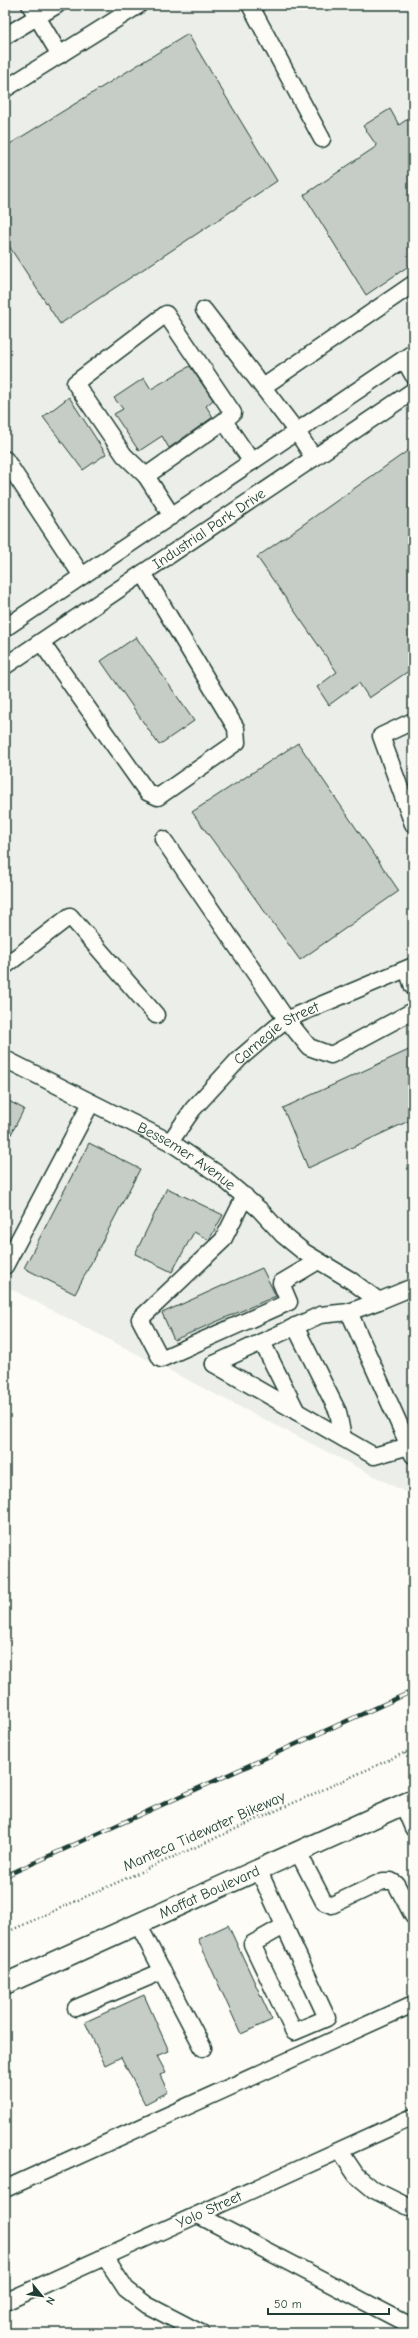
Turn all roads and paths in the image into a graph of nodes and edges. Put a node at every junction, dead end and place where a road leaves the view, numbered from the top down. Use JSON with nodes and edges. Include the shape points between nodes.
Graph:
{"nodes":[{"id":1,"x":57,"y":5,"type":"edge"},
{"id":2,"x":139,"y":5,"type":"edge"},
{"id":3,"x":250,"y":5,"type":"edge"},
{"id":4,"x":34,"y":11,"type":"edge"},
{"id":5,"x":5,"y":36,"type":"edge"},
{"id":6,"x":60,"y":55,"type":"junction"},
{"id":7,"x":5,"y":89,"type":"edge"},
{"id":8,"x":322,"y":139,"type":"dead end"},
{"id":9,"x":413,"y":284,"type":"edge"},
{"id":10,"x":204,"y":310,"type":"dead end"},
{"id":11,"x":409,"y":356,"type":"edge"},
{"id":12,"x":413,"y":375,"type":"edge"},
{"id":13,"x":263,"y":387,"type":"junction"},
{"id":14,"x":413,"y":391,"type":"edge"},
{"id":15,"x":224,"y":421,"type":"junction"},
{"id":16,"x":297,"y":432,"type":"junction"},
{"id":17,"x":314,"y":458,"type":"junction"},
{"id":18,"x":5,"y":460,"type":"edge"},
{"id":19,"x":252,"y":462,"type":"junction"},
{"id":20,"x":146,"y":476,"type":"junction"},
{"id":21,"x":172,"y":516,"type":"junction"},
{"id":22,"x":142,"y":573,"type":"junction"},
{"id":23,"x":82,"y":576,"type":"junction"},
{"id":24,"x":5,"y":628,"type":"edge"},
{"id":25,"x":41,"y":642,"type":"junction"},
{"id":26,"x":5,"y":666,"type":"edge"},
{"id":27,"x":413,"y":721,"type":"edge"},
{"id":28,"x":413,"y":824,"type":"edge"},
{"id":29,"x":163,"y":839,"type":"dead end"},
{"id":30,"x":5,"y":966,"type":"edge"},
{"id":31,"x":410,"y":967,"type":"edge"},
{"id":32,"x":413,"y":987,"type":"edge"},
{"id":33,"x":413,"y":1011,"type":"edge"},
{"id":34,"x":156,"y":1015,"type":"dead end"},
{"id":35,"x":287,"y":1020,"type":"junction"},
{"id":36,"x":5,"y":1059,"type":"edge"},
{"id":37,"x":91,"y":1102,"type":"junction"},
{"id":38,"x":170,"y":1142,"type":"junction"},
{"id":39,"x":245,"y":1196,"type":"junction"},
{"id":40,"x":318,"y":1261,"type":"junction"},
{"id":41,"x":5,"y":1266,"type":"edge"},
{"id":42,"x":413,"y":1287,"type":"edge"},
{"id":43,"x":379,"y":1301,"type":"junction"},
{"id":44,"x":349,"y":1312,"type":"junction"},
{"id":45,"x":295,"y":1326,"type":"junction"},
{"id":46,"x":262,"y":1342,"type":"junction"},
{"id":47,"x":297,"y":1412,"type":"junction"},
{"id":48,"x":343,"y":1438,"type":"junction"},
{"id":49,"x":411,"y":1451,"type":"edge"},
{"id":50,"x":413,"y":1749,"type":"edge"},
{"id":51,"x":405,"y":1752,"type":"junction"},
{"id":52,"x":413,"y":1768,"type":"edge"},
{"id":53,"x":408,"y":1802,"type":"edge"},
{"id":54,"x":413,"y":1828,"type":"edge"},
{"id":55,"x":298,"y":1852,"type":"junction"},
{"id":56,"x":258,"y":1869,"type":"junction"},
{"id":57,"x":413,"y":1916,"type":"edge"},
{"id":58,"x":138,"y":1924,"type":"junction"},
{"id":59,"x":284,"y":1926,"type":"junction"},
{"id":60,"x":5,"y":1933,"type":"edge"},
{"id":61,"x":163,"y":1972,"type":"junction"},
{"id":62,"x":5,"y":1984,"type":"edge"},
{"id":63,"x":413,"y":2004,"type":"edge"},
{"id":64,"x":76,"y":2008,"type":"dead end"},
{"id":65,"x":203,"y":2048,"type":"dead end"},
{"id":66,"x":413,"y":2117,"type":"edge"},
{"id":67,"x":340,"y":2151,"type":"junction"},
{"id":68,"x":5,"y":2189,"type":"edge"},
{"id":69,"x":413,"y":2209,"type":"edge"},
{"id":70,"x":198,"y":2215,"type":"junction"},
{"id":71,"x":105,"y":2257,"type":"junction"},
{"id":72,"x":5,"y":2302,"type":"edge"},
{"id":73,"x":413,"y":2327,"type":"edge"},
{"id":74,"x":201,"y":2333,"type":"edge"}],
"edges":[{"from":1,"to":4,"type":"street"},
{"from":2,"to":6,"type":"street"},
{"from":3,"to":8,"type":"street"},
{"from":4,"to":5,"type":"street"},
{"from":4,"to":6,"type":"street"},
{"from":6,"to":7,"type":"street"},
{"from":9,"to":13,"type":"street"},
{"from":10,"to":13,"type":"street"},
{"from":11,"to":12,"type":"street","name":"Industrial Park Drive"},
{"from":11,"to":16,"type":"street","name":"Industrial Park Drive"},
{"from":13,"to":16,"type":"street"},
{"from":14,"to":17,"type":"street","name":"Industrial Park Drive"},
{"from":15,"to":19,"type":"street"},
{"from":15,"to":20,"type":"street"},
{"from":15,"to":20,"type":"street","via":[[233,413],[166,314],[75,382],[124,455]]},
{"from":16,"to":17,"type":"street"},
{"from":16,"to":19,"type":"street","name":"Industrial Park Drive"},
{"from":17,"to":22,"type":"street","name":"Industrial Park Drive"},
{"from":18,"to":23,"type":"street"},
{"from":19,"to":21,"type":"street","name":"Industrial Park Drive"},
{"from":20,"to":21,"type":"street"},
{"from":21,"to":23,"type":"street","name":"Industrial Park Drive"},
{"from":22,"to":25,"type":"street","name":"Industrial Park Drive"},
{"from":22,"to":25,"type":"street","via":[[236,728],[237,742],[158,797],[147,792]]},
{"from":23,"to":24,"type":"street","name":"Industrial Park Drive"},
{"from":25,"to":26,"type":"street","name":"Industrial Park Drive"},
{"from":27,"to":28,"type":"street","via":[[381,736]]},
{"from":29,"to":35,"type":"street"},
{"from":30,"to":34,"type":"street","via":[[70,916]]},
{"from":31,"to":32,"type":"street"},
{"from":31,"to":35,"type":"street","name":"Carnegie Street"},
{"from":33,"to":35,"type":"street","via":[[331,1055],[309,1048]]},
{"from":35,"to":38,"type":"street","name":"Carnegie Street","via":[[239,1059],[193,1109]]},
{"from":36,"to":37,"type":"street","name":"Bessemer Avenue"},
{"from":37,"to":38,"type":"street","name":"Bessemer Avenue"},
{"from":37,"to":41,"type":"street"},
{"from":38,"to":39,"type":"street","name":"Bessemer Avenue","via":[[218,1174]]},
{"from":39,"to":40,"type":"street","name":"Bessemer Avenue","via":[[283,1234]]},
{"from":39,"to":40,"type":"street","via":[[223,1240],[140,1319],[161,1358],[289,1302],[281,1283]]},
{"from":40,"to":43,"type":"street","name":"Bessemer Avenue"},
{"from":42,"to":43,"type":"street"},
{"from":43,"to":44,"type":"street"},
{"from":44,"to":45,"type":"street","via":[[320,1314]]},
{"from":44,"to":49,"type":"street"},
{"from":45,"to":46,"type":"street"},
{"from":45,"to":48,"type":"street","via":[[338,1412]]},
{"from":46,"to":47,"type":"street"},
{"from":46,"to":47,"type":"street","via":[[214,1364]]},
{"from":47,"to":48,"type":"street"},
{"from":48,"to":49,"type":"street","via":[[374,1456]]},
{"from":50,"to":51,"type":"path","name":"Manteca Tidewater Bikeway"},
{"from":51,"to":52,"type":"path"},
{"from":51,"to":60,"type":"path","name":"Manteca Tidewater Bikeway"},
{"from":53,"to":54,"type":"street"},
{"from":53,"to":55,"type":"main road","name":"Moffat Boulevard"},
{"from":55,"to":56,"type":"main road","name":"Moffat Boulevard"},
{"from":55,"to":57,"type":"street","via":[[324,1902],[332,1905],[383,1881],[391,1881],[396,1884]]},
{"from":56,"to":58,"type":"main road","name":"Moffat Boulevard"},
{"from":56,"to":59,"type":"street"},
{"from":58,"to":61,"type":"street"},
{"from":58,"to":62,"type":"main road","name":"Moffat Boulevard"},
{"from":59,"to":59,"type":"street","via":[[327,2018],[294,2032],[252,1944]]},
{"from":61,"to":64,"type":"street"},
{"from":61,"to":65,"type":"street"},
{"from":63,"to":68,"type":"street"},
{"from":66,"to":67,"type":"street","name":"Yolo Street"},
{"from":67,"to":69,"type":"street","via":[[356,2175],[374,2190]]},
{"from":67,"to":70,"type":"street","name":"Yolo Street"},
{"from":70,"to":71,"type":"street","name":"Yolo Street"},
{"from":70,"to":73,"type":"street"},
{"from":71,"to":72,"type":"street","name":"Yolo Street"},
{"from":71,"to":74,"type":"street","via":[[126,2289],[147,2305]]}]}
